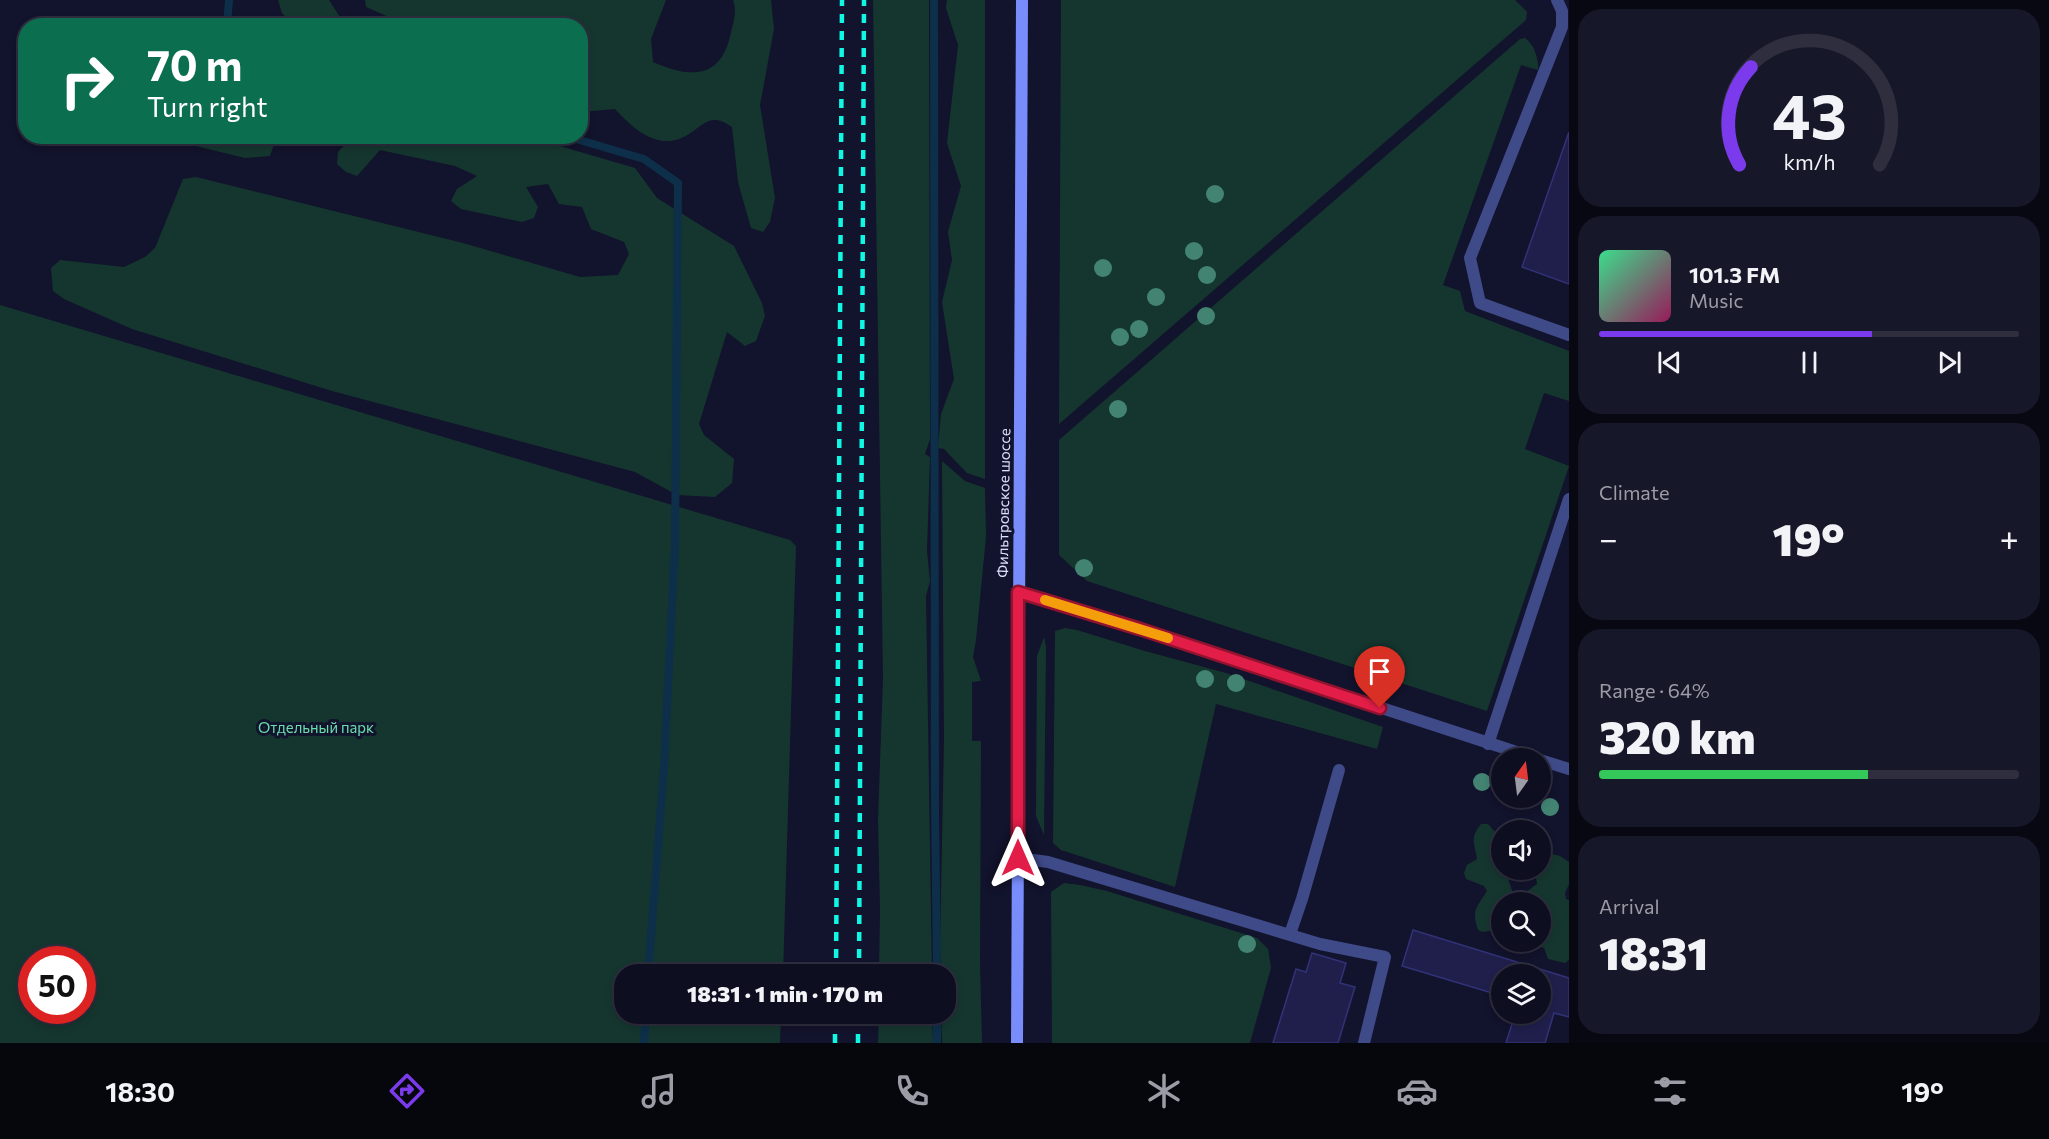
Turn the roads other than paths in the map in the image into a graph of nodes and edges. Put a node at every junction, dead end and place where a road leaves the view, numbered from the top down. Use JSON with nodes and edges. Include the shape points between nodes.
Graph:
{"nodes":[{"id":1,"x":1022,"y":0,"type":"edge"},
{"id":2,"x":1557,"y":0,"type":"edge"},
{"id":3,"x":1569,"y":335,"type":"edge"},
{"id":4,"x":1569,"y":499,"type":"edge"},
{"id":5,"x":1018,"y":592,"type":"junction"},
{"id":6,"x":1488,"y":744,"type":"junction"},
{"id":7,"x":1502,"y":748,"type":"edge"},
{"id":8,"x":1551,"y":763,"type":"edge"},
{"id":9,"x":1569,"y":769,"type":"edge"},
{"id":10,"x":1339,"y":770,"type":"dead end"},
{"id":11,"x":1018,"y":858,"type":"junction"},
{"id":12,"x":1290,"y":934,"type":"junction"},
{"id":13,"x":1017,"y":1043,"type":"edge"},
{"id":14,"x":1364,"y":1043,"type":"edge"}],
"edges":[{"from":1,"to":5,"type":"main road","name":"Фильтровское шоссе"},
{"from":2,"to":3,"type":"lane","via":[[1562,27],[1470,258],[1480,303]]},
{"from":4,"to":6,"type":"lane"},
{"from":5,"to":6,"type":"lane"},
{"from":5,"to":11,"type":"main road","name":"Фильтровское шоссе"},
{"from":6,"to":7,"type":"lane"},
{"from":8,"to":9,"type":"lane"},
{"from":10,"to":12,"type":"lane"},
{"from":11,"to":12,"type":"lane","via":[[1048,862]]},
{"from":11,"to":13,"type":"main road","name":"Фильтровское шоссе"},
{"from":12,"to":14,"type":"lane","via":[[1385,957]]}]}
